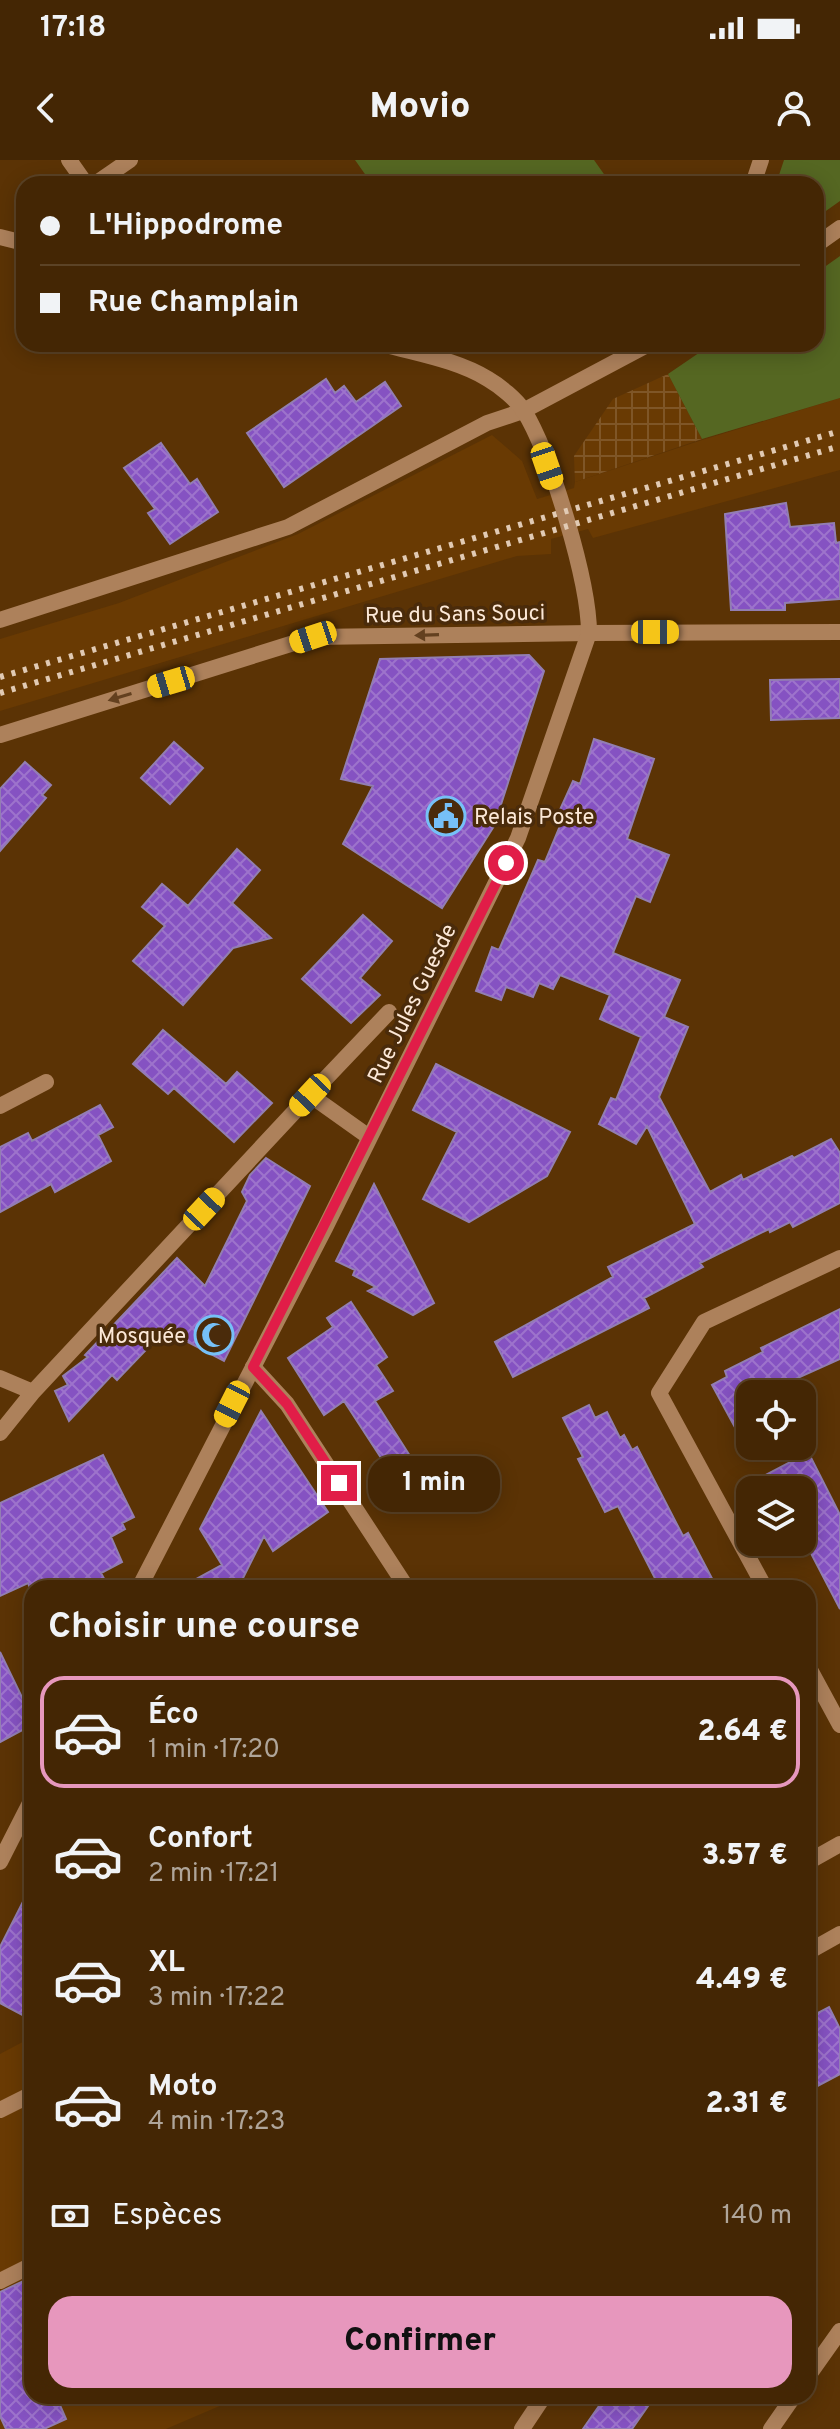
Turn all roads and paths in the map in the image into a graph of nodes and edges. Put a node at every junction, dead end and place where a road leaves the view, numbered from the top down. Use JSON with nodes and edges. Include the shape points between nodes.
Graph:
{"nodes":[{"id":1,"x":130,"y":160,"type":"edge"},
{"id":2,"x":107,"y":176,"type":"edge"},
{"id":3,"x":412,"y":352,"type":"edge"},
{"id":4,"x":634,"y":352,"type":"edge"},
{"id":5,"x":523,"y":411,"type":"junction"},
{"id":6,"x":0,"y":620,"type":"edge"},
{"id":7,"x":840,"y":632,"type":"edge"},
{"id":8,"x":589,"y":633,"type":"junction"},
{"id":9,"x":0,"y":735,"type":"edge"},
{"id":10,"x":389,"y":1012,"type":"dead end"},
{"id":11,"x":46,"y":1082,"type":"dead end"},
{"id":12,"x":310,"y":1095,"type":"junction"},
{"id":13,"x":0,"y":1106,"type":"edge"},
{"id":14,"x":369,"y":1137,"type":"junction"},
{"id":15,"x":840,"y":1258,"type":"edge"},
{"id":16,"x":253,"y":1367,"type":"junction"},
{"id":17,"x":0,"y":1378,"type":"edge"},
{"id":18,"x":33,"y":1392,"type":"junction"},
{"id":19,"x":0,"y":1433,"type":"edge"},
{"id":20,"x":143,"y":1580,"type":"edge"},
{"id":21,"x":402,"y":1580,"type":"edge"},
{"id":22,"x":761,"y":1580,"type":"edge"},
{"id":23,"x":816,"y":1681,"type":"edge"},
{"id":24,"x":840,"y":1725,"type":"edge"},
{"id":25,"x":24,"y":1815,"type":"edge"},
{"id":26,"x":840,"y":1844,"type":"edge"},
{"id":27,"x":816,"y":1858,"type":"edge"},
{"id":28,"x":0,"y":1862,"type":"edge"},
{"id":29,"x":840,"y":1934,"type":"edge"},
{"id":30,"x":816,"y":1948,"type":"edge"},
{"id":31,"x":24,"y":2098,"type":"edge"},
{"id":32,"x":0,"y":2110,"type":"edge"},
{"id":33,"x":24,"y":2269,"type":"edge"},
{"id":34,"x":0,"y":2281,"type":"edge"},
{"id":35,"x":840,"y":2331,"type":"edge"},
{"id":36,"x":816,"y":2365,"type":"edge"},
{"id":37,"x":539,"y":2404,"type":"edge"},
{"id":38,"x":788,"y":2404,"type":"edge"},
{"id":39,"x":522,"y":2429,"type":"edge"},
{"id":40,"x":771,"y":2429,"type":"edge"}],
"edges":[{"from":1,"to":2,"type":"street"},
{"from":3,"to":5,"type":"street","via":[[489,379]]},
{"from":4,"to":5,"type":"street"},
{"from":5,"to":6,"type":"street","via":[[474,430],[288,527]]},
{"from":5,"to":8,"type":"street","name":"Rue Jules Guesde","via":[[564,513],[589,604]]},
{"from":7,"to":8,"type":"street","name":"Rue du Sans Souci"},
{"from":8,"to":9,"type":"street","name":"Rue du Sans Souci","one_way":true,"via":[[313,637]]},
{"from":8,"to":14,"type":"street","name":"Rue Jules Guesde","via":[[518,838]]},
{"from":10,"to":12,"type":"street"},
{"from":11,"to":13,"type":"street"},
{"from":12,"to":14,"type":"street"},
{"from":12,"to":18,"type":"street"},
{"from":14,"to":16,"type":"street","name":"Rue Jules Guesde"},
{"from":15,"to":22,"type":"street","via":[[704,1322],[659,1393]]},
{"from":16,"to":20,"type":"street","name":"Rue Jules Guesde"},
{"from":16,"to":21,"type":"street","via":[[287,1404]]},
{"from":17,"to":18,"type":"street"},
{"from":18,"to":19,"type":"street"},
{"from":23,"to":24,"type":"street"},
{"from":25,"to":28,"type":"street"},
{"from":26,"to":27,"type":"street"},
{"from":29,"to":30,"type":"street"},
{"from":31,"to":32,"type":"street"},
{"from":33,"to":34,"type":"street"},
{"from":35,"to":36,"type":"street"},
{"from":37,"to":39,"type":"street"},
{"from":38,"to":40,"type":"street"}]}
